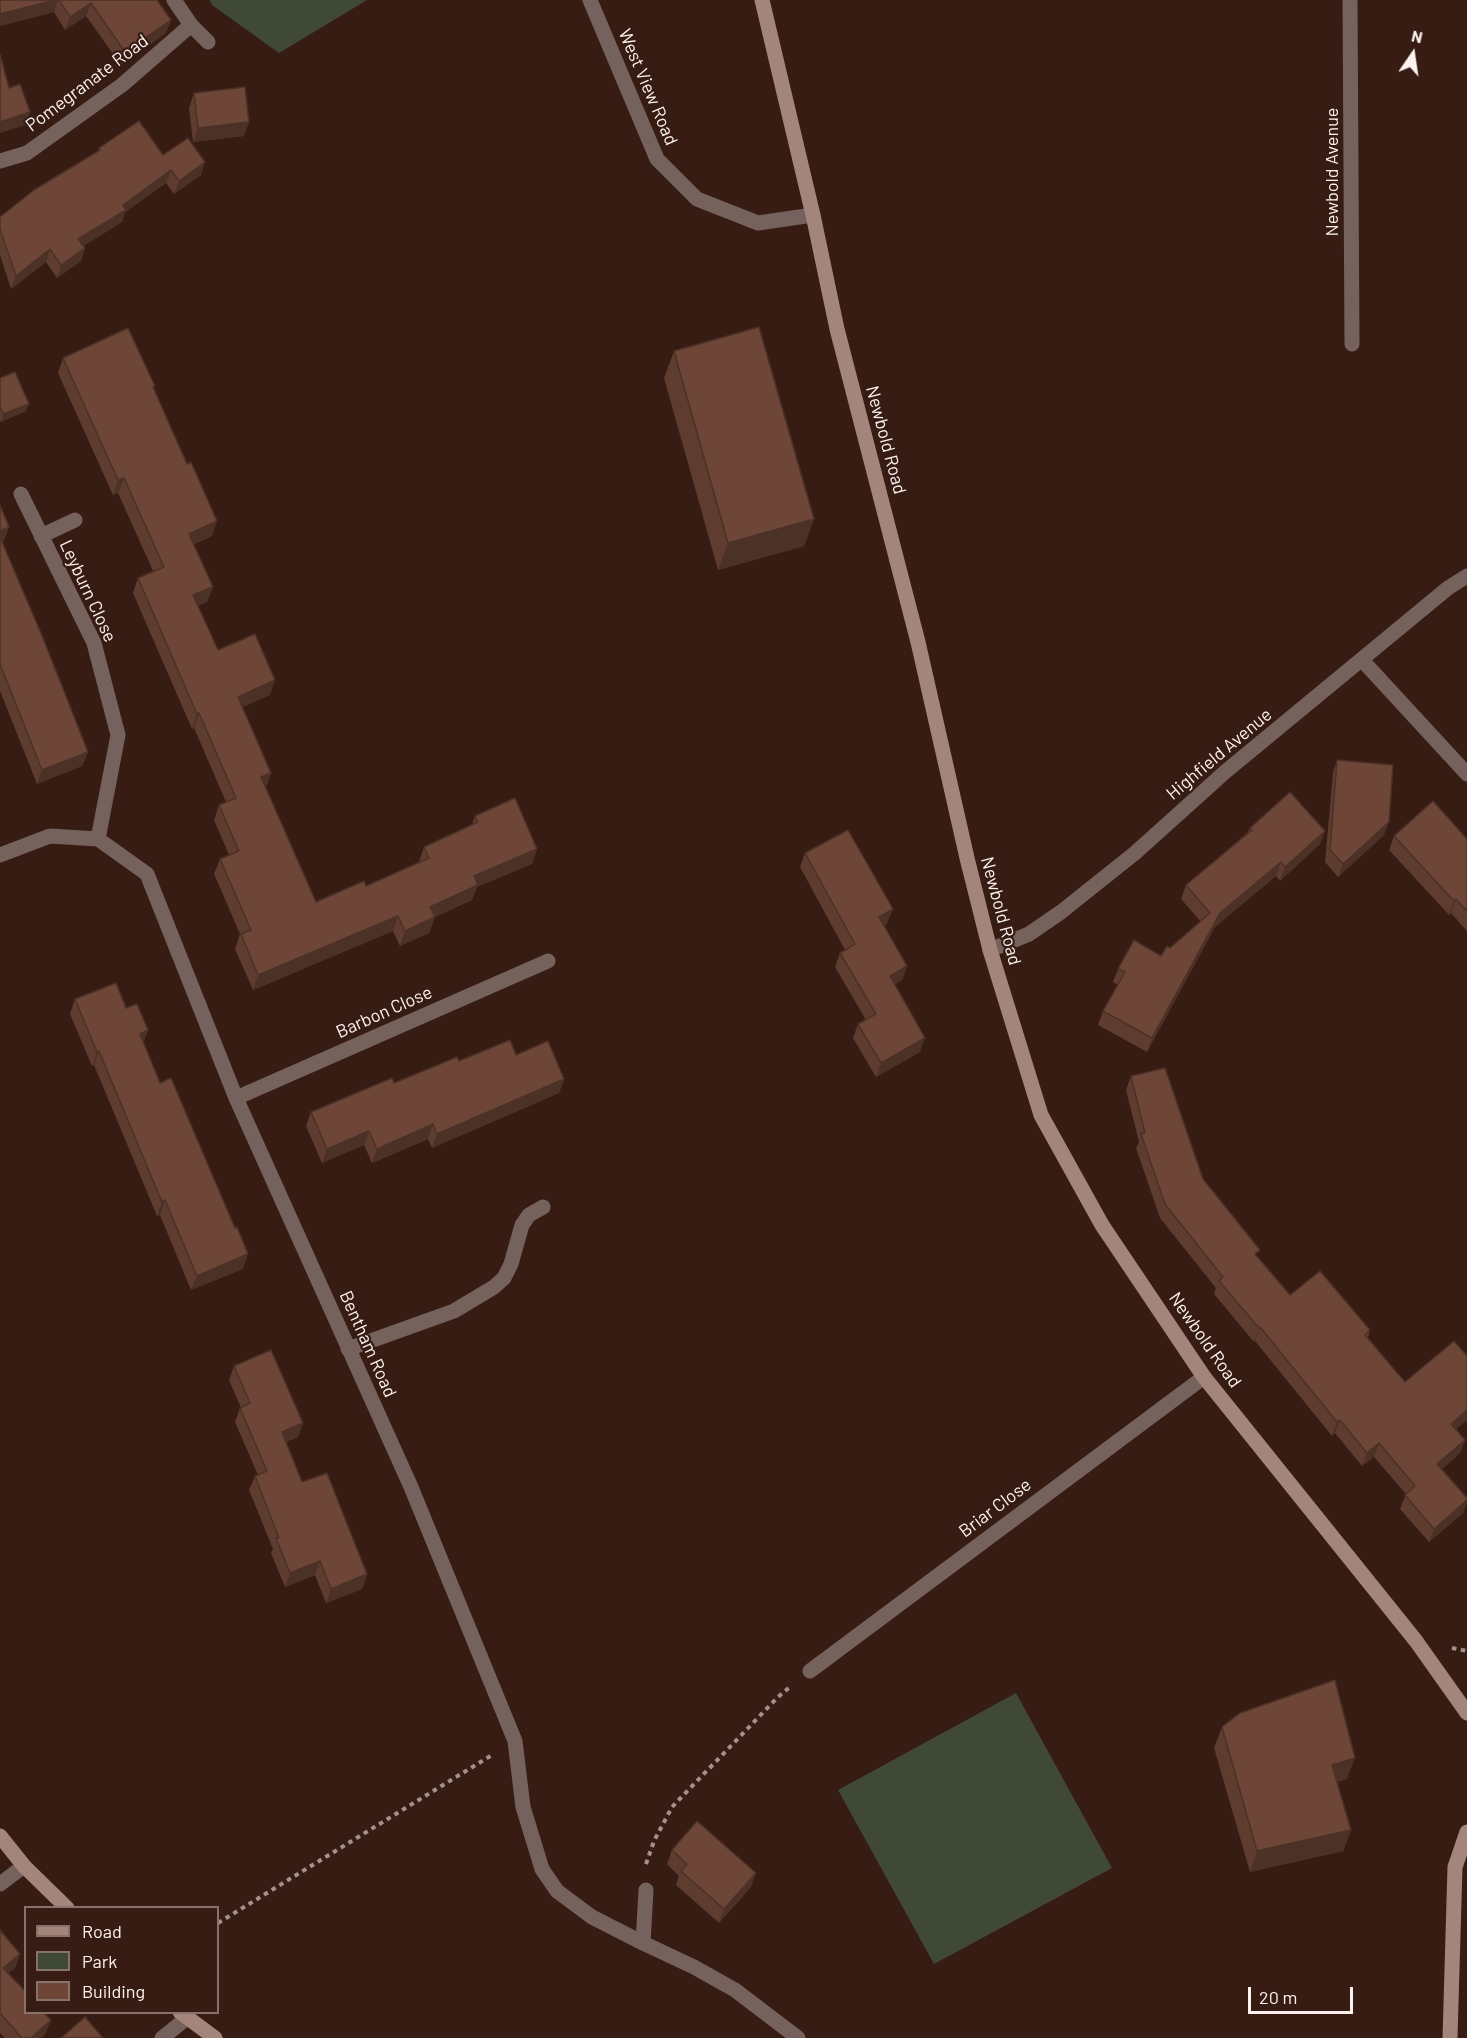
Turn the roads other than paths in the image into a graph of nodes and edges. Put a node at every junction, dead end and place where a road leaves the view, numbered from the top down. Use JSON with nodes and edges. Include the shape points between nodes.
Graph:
{"nodes":[{"id":1,"x":174,"y":0,"type":"edge"},
{"id":2,"x":590,"y":0,"type":"edge"},
{"id":3,"x":762,"y":0,"type":"edge"},
{"id":4,"x":1350,"y":0,"type":"edge"},
{"id":5,"x":191,"y":25,"type":"junction"},
{"id":6,"x":208,"y":42,"type":"dead end"},
{"id":7,"x":0,"y":161,"type":"edge"},
{"id":8,"x":813,"y":215,"type":"junction"},
{"id":9,"x":1352,"y":344,"type":"dead end"},
{"id":10,"x":21,"y":494,"type":"dead end"},
{"id":11,"x":75,"y":520,"type":"dead end"},
{"id":12,"x":41,"y":536,"type":"junction"},
{"id":13,"x":1467,"y":576,"type":"edge"},
{"id":14,"x":1362,"y":660,"type":"junction"},
{"id":15,"x":1467,"y":774,"type":"edge"},
{"id":16,"x":99,"y":839,"type":"junction"},
{"id":17,"x":0,"y":855,"type":"edge"},
{"id":18,"x":990,"y":950,"type":"junction"},
{"id":19,"x":548,"y":961,"type":"dead end"},
{"id":20,"x":236,"y":1098,"type":"junction"},
{"id":21,"x":543,"y":1207,"type":"dead end"},
{"id":22,"x":348,"y":1349,"type":"junction"},
{"id":23,"x":1204,"y":1377,"type":"junction"},
{"id":24,"x":810,"y":1671,"type":"road end"},
{"id":25,"x":1467,"y":1713,"type":"edge"},
{"id":26,"x":1467,"y":1832,"type":"edge"},
{"id":27,"x":0,"y":1836,"type":"edge"},
{"id":28,"x":24,"y":1866,"type":"junction"},
{"id":29,"x":0,"y":1884,"type":"edge"},
{"id":30,"x":645,"y":1890,"type":"road end"},
{"id":31,"x":65,"y":1906,"type":"edge"},
{"id":32,"x":643,"y":1943,"type":"junction"},
{"id":33,"x":183,"y":2015,"type":"edge"},
{"id":34,"x":162,"y":2038,"type":"edge"},
{"id":35,"x":215,"y":2038,"type":"edge"},
{"id":36,"x":798,"y":2038,"type":"edge"},
{"id":37,"x":1450,"y":2038,"type":"edge"}],
"edges":[{"from":1,"to":5,"type":"street"},
{"from":2,"to":8,"type":"street","name":"West View Road","via":[[657,159],[697,199],[758,224]]},
{"from":3,"to":8,"type":"main road","name":"Newbold Road"},
{"from":4,"to":9,"type":"street","name":"Newbold Avenue"},
{"from":5,"to":6,"type":"street"},
{"from":5,"to":7,"type":"street","name":"Pomegranate Road","via":[[122,85],[27,153]]},
{"from":8,"to":18,"type":"main road","name":"Newbold Road","via":[[837,329],[918,642]]},
{"from":10,"to":12,"type":"street","name":"Leyburn Close"},
{"from":11,"to":12,"type":"street","name":"Leyburn Close"},
{"from":12,"to":16,"type":"street","name":"Leyburn Close","via":[[94,643],[118,735]]},
{"from":13,"to":14,"type":"street","name":"Highfield Avenue"},
{"from":14,"to":15,"type":"street"},
{"from":14,"to":18,"type":"street","name":"Highfield Avenue","via":[[1061,912],[1029,934]]},
{"from":16,"to":17,"type":"street","via":[[50,836]]},
{"from":16,"to":20,"type":"street","name":"Bentham Road","via":[[147,873]]},
{"from":18,"to":23,"type":"main road","name":"Newbold Road","via":[[1041,1115],[1102,1225]]},
{"from":19,"to":20,"type":"street","name":"Barbon Close"},
{"from":20,"to":22,"type":"street","name":"Bentham Road"},
{"from":21,"to":22,"type":"street","via":[[529,1215],[522,1226],[512,1264],[494,1287],[454,1311]]},
{"from":22,"to":32,"type":"street","name":"Bentham Road","via":[[411,1488],[515,1741],[523,1807],[542,1869],[557,1891]]},
{"from":23,"to":24,"type":"street","name":"Briar Close"},
{"from":23,"to":25,"type":"main road","name":"Newbold Road","via":[[1416,1641]]},
{"from":26,"to":37,"type":"main road","via":[[1455,1867]]},
{"from":27,"to":28,"type":"main road"},
{"from":28,"to":29,"type":"street"},
{"from":28,"to":31,"type":"main road"},
{"from":30,"to":32,"type":"street"},
{"from":32,"to":36,"type":"street","name":"Bentham Road","via":[[735,1990]]},
{"from":33,"to":34,"type":"street"},
{"from":33,"to":35,"type":"main road"}]}
